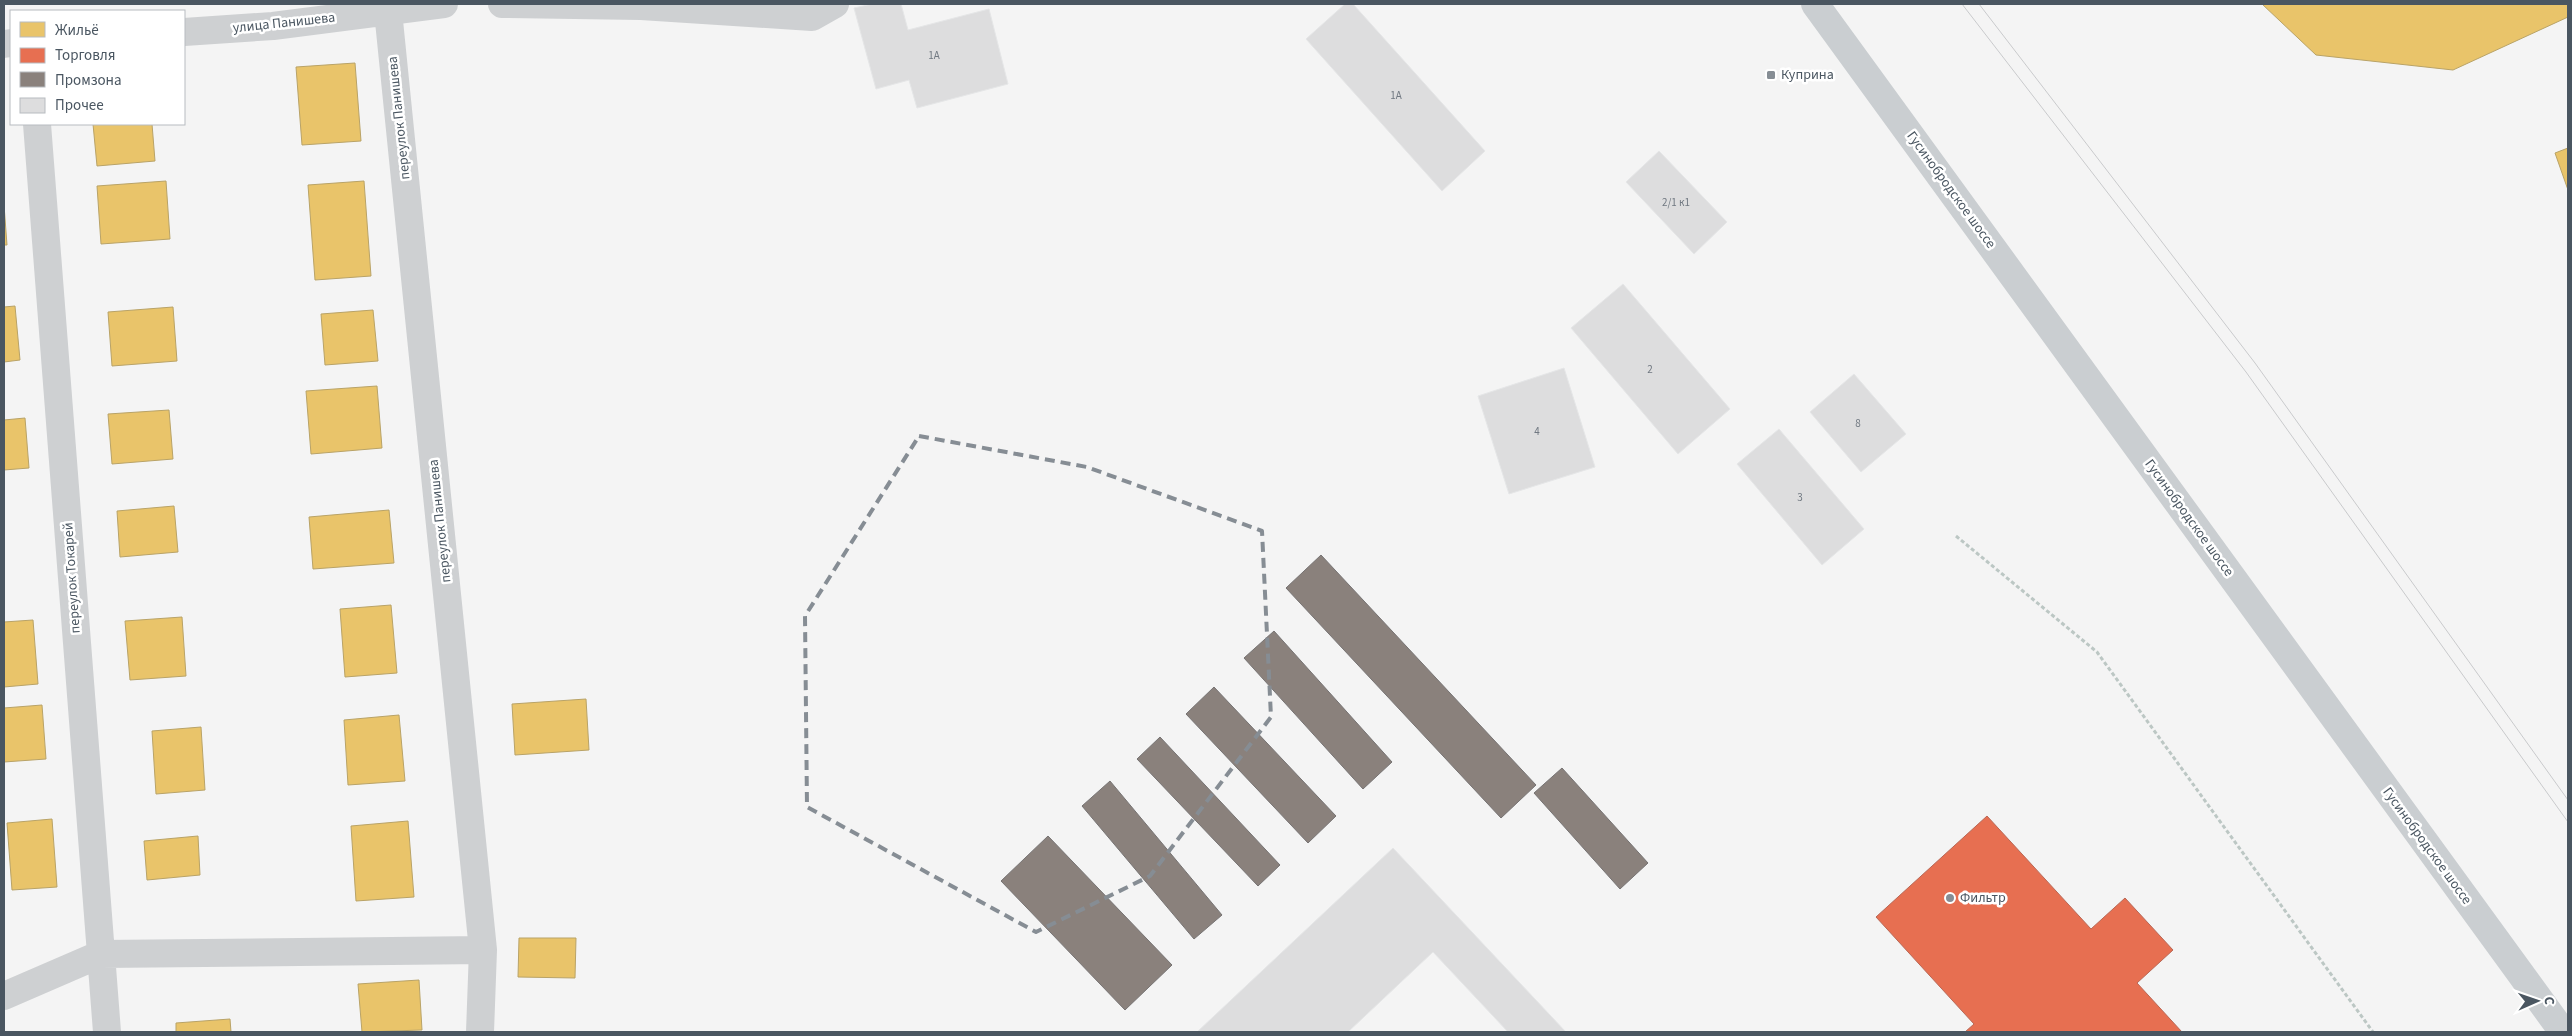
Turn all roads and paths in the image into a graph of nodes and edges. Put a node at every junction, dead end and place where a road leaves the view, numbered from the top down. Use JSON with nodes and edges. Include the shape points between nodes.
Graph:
{"nodes":[{"id":1,"x":444,"y":4,"type":"edge"},
{"id":2,"x":502,"y":4,"type":"edge"},
{"id":3,"x":835,"y":4,"type":"edge"},
{"id":4,"x":1815,"y":4,"type":"edge"},
{"id":5,"x":388,"y":11,"type":"junction"},
{"id":6,"x":185,"y":32,"type":"edge"},
{"id":7,"x":37,"y":125,"type":"edge"},
{"id":8,"x":1956,"y":536,"type":"dead end"},
{"id":9,"x":483,"y":950,"type":"junction"},
{"id":10,"x":101,"y":954,"type":"junction"},
{"id":11,"x":4,"y":996,"type":"edge"},
{"id":12,"x":107,"y":1032,"type":"edge"},
{"id":13,"x":480,"y":1032,"type":"edge"},
{"id":14,"x":2373,"y":1032,"type":"edge"},
{"id":15,"x":2562,"y":1032,"type":"edge"}],
"edges":[{"from":1,"to":5,"type":"street","name":"улица Панишева"},
{"from":2,"to":3,"type":"street","via":[[641,6],[812,17]]},
{"from":4,"to":15,"type":"main road","name":"Гусинобродское шоссе"},
{"from":5,"to":6,"type":"street","name":"улица Панишева","via":[[273,26]]},
{"from":5,"to":9,"type":"street","name":"переулок Панишева"},
{"from":7,"to":10,"type":"street","name":"переулок Токарей"},
{"from":8,"to":14,"type":"path","via":[[2097,652]]},
{"from":9,"to":10,"type":"street"},
{"from":9,"to":13,"type":"street","name":"переулок Панишева"},
{"from":10,"to":11,"type":"street"},
{"from":10,"to":12,"type":"street","name":"переулок Токарей"}]}
